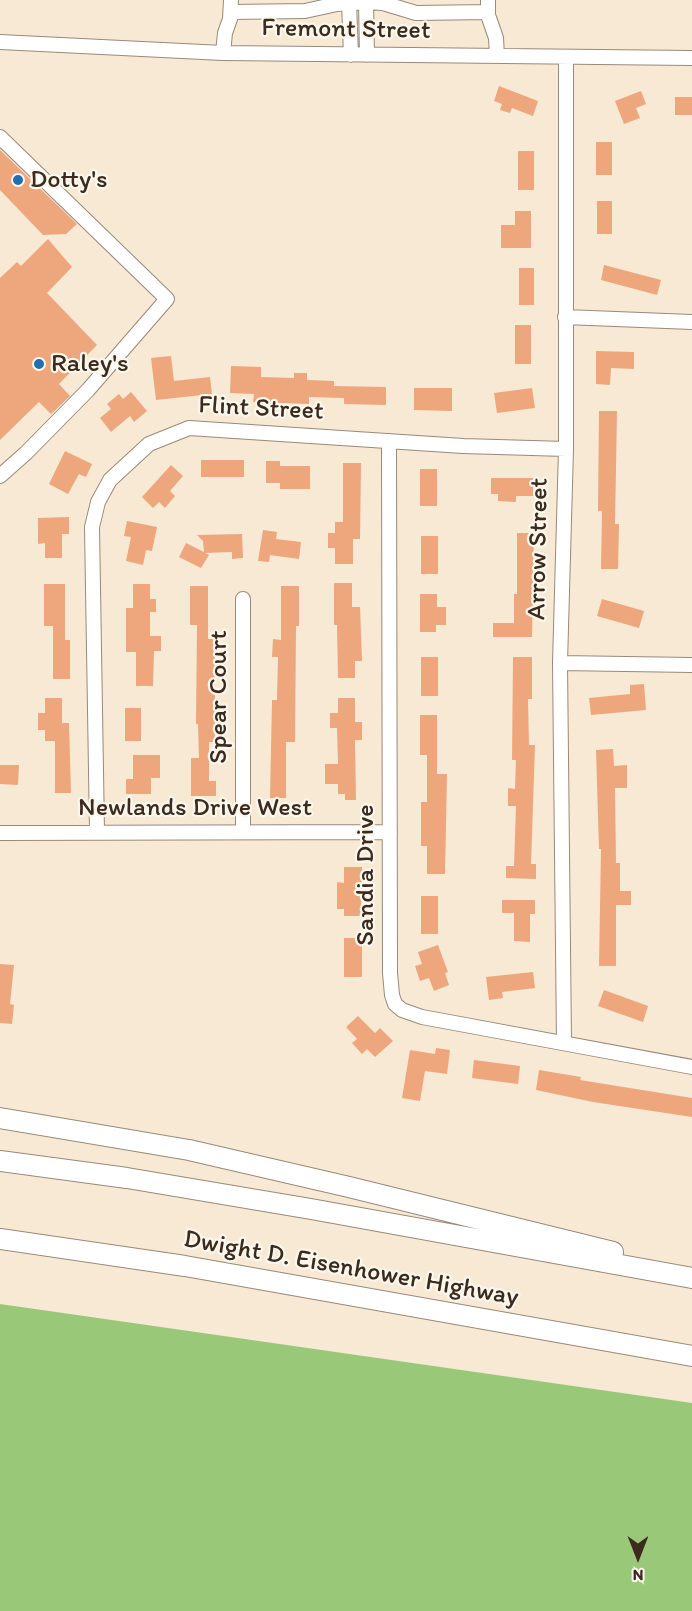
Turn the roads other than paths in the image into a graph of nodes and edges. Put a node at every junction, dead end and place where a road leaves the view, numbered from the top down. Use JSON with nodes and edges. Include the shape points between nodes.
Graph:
{"nodes":[{"id":1,"x":366,"y":2,"type":"junction"},
{"id":2,"x":349,"y":3,"type":"junction"},
{"id":3,"x":231,"y":6,"type":"edge"},
{"id":4,"x":488,"y":6,"type":"edge"},
{"id":5,"x":0,"y":42,"type":"edge"},
{"id":6,"x":223,"y":52,"type":"junction"},
{"id":7,"x":351,"y":55,"type":"junction"},
{"id":8,"x":368,"y":55,"type":"junction"},
{"id":9,"x":497,"y":56,"type":"junction"},
{"id":10,"x":566,"y":57,"type":"junction"},
{"id":11,"x":692,"y":58,"type":"edge"},
{"id":12,"x":0,"y":137,"type":"edge"},
{"id":13,"x":565,"y":316,"type":"junction"},
{"id":14,"x":692,"y":322,"type":"edge"},
{"id":15,"x":389,"y":441,"type":"junction"},
{"id":16,"x":566,"y":449,"type":"junction"},
{"id":17,"x":0,"y":476,"type":"edge"},
{"id":18,"x":243,"y":599,"type":"dead end"},
{"id":19,"x":560,"y":663,"type":"junction"},
{"id":20,"x":692,"y":665,"type":"edge"},
{"id":21,"x":97,"y":832,"type":"junction"},
{"id":22,"x":243,"y":832,"type":"junction"},
{"id":23,"x":390,"y":832,"type":"junction"},
{"id":24,"x":0,"y":833,"type":"edge"},
{"id":25,"x":564,"y":1042,"type":"junction"},
{"id":26,"x":692,"y":1067,"type":"edge"},
{"id":27,"x":0,"y":1118,"type":"edge"},
{"id":28,"x":0,"y":1161,"type":"edge"},
{"id":29,"x":0,"y":1240,"type":"edge"},
{"id":30,"x":685,"y":1277,"type":"edge"},
{"id":31,"x":692,"y":1356,"type":"edge"}],
"edges":[{"from":1,"to":2,"type":"street"},
{"from":1,"to":4,"type":"street","via":[[416,14]]},
{"from":1,"to":8,"type":"street"},
{"from":2,"to":3,"type":"street","via":[[304,11]]},
{"from":2,"to":7,"type":"street"},
{"from":3,"to":6,"type":"street"},
{"from":4,"to":9,"type":"street"},
{"from":5,"to":6,"type":"street","name":"Fremont Street"},
{"from":6,"to":7,"type":"street","name":"Fremont Street"},
{"from":7,"to":8,"type":"street","name":"Fremont Street"},
{"from":8,"to":9,"type":"street","name":"Fremont Street"},
{"from":9,"to":10,"type":"street","name":"Fremont Street"},
{"from":10,"to":11,"type":"street","name":"Fremont Street"},
{"from":10,"to":13,"type":"street","name":"Arrow Street"},
{"from":12,"to":17,"type":"street","via":[[167,300],[88,390]]},
{"from":13,"to":14,"type":"street"},
{"from":13,"to":16,"type":"street","name":"Arrow Street"},
{"from":15,"to":16,"type":"street","name":"Flint Street"},
{"from":15,"to":21,"type":"street","name":"Flint Street","via":[[189,428],[148,444],[110,480],[98,502],[92,527]]},
{"from":15,"to":23,"type":"street","name":"Sandia Drive"},
{"from":16,"to":19,"type":"street","name":"Arrow Street"},
{"from":18,"to":22,"type":"street","name":"Spear Court"},
{"from":19,"to":20,"type":"street"},
{"from":19,"to":25,"type":"street","name":"Arrow Street"},
{"from":21,"to":22,"type":"street","name":"Newlands Drive West"},
{"from":21,"to":24,"type":"street","name":"Newlands Drive West"},
{"from":22,"to":23,"type":"street","name":"Newlands Drive West"},
{"from":23,"to":25,"type":"street","name":"Sandia Drive","via":[[390,973],[395,1004],[422,1017]]},
{"from":25,"to":26,"type":"street","name":"Sandia Drive"},
{"from":27,"to":30,"type":"highway","via":[[257,1165],[621,1254]]},
{"from":28,"to":30,"type":"highway","name":"Dwight D. Eisenhower Highway","via":[[288,1205]]},
{"from":29,"to":31,"type":"highway","name":"Dwight D. Eisenhower Highway","via":[[285,1283]]}]}
